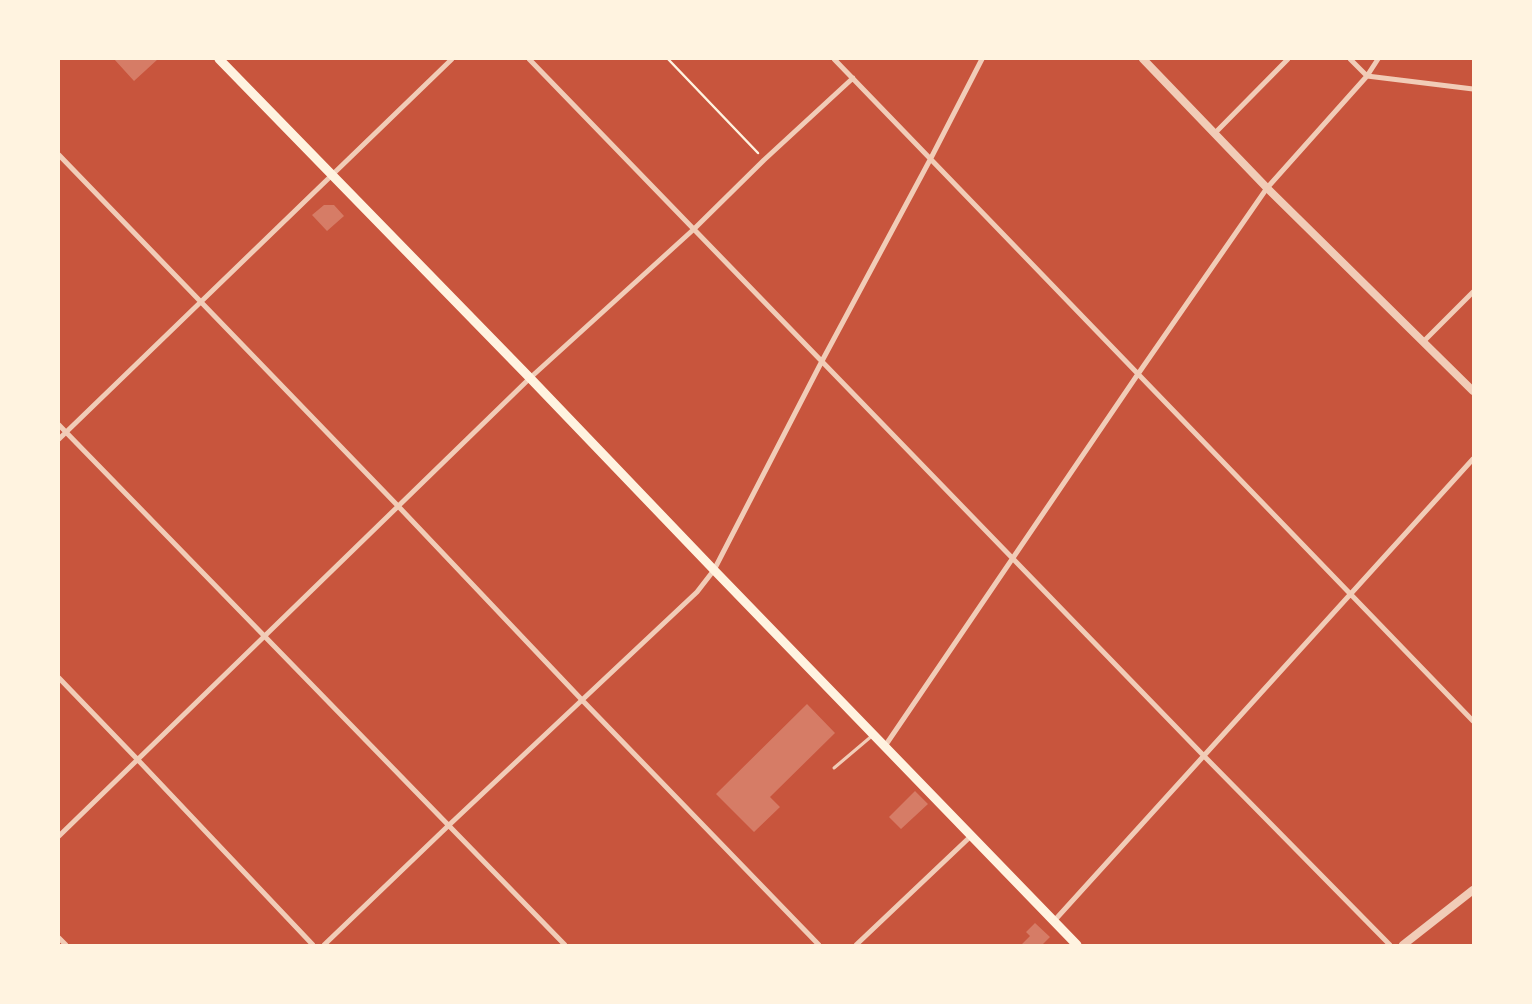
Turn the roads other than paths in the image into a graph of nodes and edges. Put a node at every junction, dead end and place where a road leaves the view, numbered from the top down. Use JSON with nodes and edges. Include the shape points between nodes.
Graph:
{"nodes":[{"id":1,"x":219,"y":59,"type":"edge"},
{"id":2,"x":452,"y":59,"type":"edge"},
{"id":3,"x":529,"y":59,"type":"edge"},
{"id":4,"x":834,"y":59,"type":"edge"},
{"id":5,"x":982,"y":59,"type":"edge"},
{"id":6,"x":1288,"y":59,"type":"edge"},
{"id":7,"x":1350,"y":59,"type":"edge"},
{"id":8,"x":1378,"y":59,"type":"edge"},
{"id":9,"x":1146,"y":60,"type":"edge"},
{"id":10,"x":1367,"y":76,"type":"junction"},
{"id":11,"x":853,"y":78,"type":"junction"},
{"id":12,"x":1473,"y":89,"type":"edge"},
{"id":13,"x":1215,"y":133,"type":"junction"},
{"id":14,"x":59,"y":155,"type":"edge"},
{"id":15,"x":931,"y":158,"type":"junction"},
{"id":16,"x":331,"y":175,"type":"junction"},
{"id":17,"x":1267,"y":188,"type":"junction"},
{"id":18,"x":694,"y":229,"type":"junction"},
{"id":19,"x":1473,"y":292,"type":"edge"},
{"id":20,"x":200,"y":302,"type":"junction"},
{"id":21,"x":1423,"y":342,"type":"junction"},
{"id":22,"x":822,"y":361,"type":"junction"},
{"id":23,"x":1138,"y":374,"type":"junction"},
{"id":24,"x":530,"y":378,"type":"junction"},
{"id":25,"x":1473,"y":392,"type":"edge"},
{"id":26,"x":59,"y":425,"type":"edge"},
{"id":27,"x":65,"y":432,"type":"junction"},
{"id":28,"x":59,"y":438,"type":"edge"},
{"id":29,"x":1473,"y":459,"type":"edge"},
{"id":30,"x":398,"y":506,"type":"junction"},
{"id":31,"x":1013,"y":558,"type":"junction"},
{"id":32,"x":714,"y":570,"type":"junction"},
{"id":33,"x":1350,"y":595,"type":"junction"},
{"id":34,"x":264,"y":637,"type":"junction"},
{"id":35,"x":59,"y":678,"type":"edge"},
{"id":36,"x":582,"y":700,"type":"junction"},
{"id":37,"x":1473,"y":721,"type":"edge"},
{"id":38,"x":873,"y":734,"type":"junction"},
{"id":39,"x":885,"y":746,"type":"junction"},
{"id":40,"x":1204,"y":756,"type":"junction"},
{"id":41,"x":138,"y":760,"type":"junction"},
{"id":42,"x":834,"y":768,"type":"dead end"},
{"id":43,"x":448,"y":826,"type":"junction"},
{"id":44,"x":59,"y":836,"type":"edge"},
{"id":45,"x":971,"y":836,"type":"junction"},
{"id":46,"x":1473,"y":890,"type":"edge"},
{"id":47,"x":1054,"y":921,"type":"junction"},
{"id":48,"x":59,"y":938,"type":"edge"},
{"id":49,"x":66,"y":945,"type":"edge"},
{"id":50,"x":312,"y":945,"type":"edge"},
{"id":51,"x":324,"y":945,"type":"edge"},
{"id":52,"x":565,"y":945,"type":"edge"},
{"id":53,"x":819,"y":945,"type":"edge"},
{"id":54,"x":856,"y":945,"type":"edge"},
{"id":55,"x":1077,"y":945,"type":"edge"},
{"id":56,"x":1390,"y":945,"type":"edge"},
{"id":57,"x":1403,"y":945,"type":"edge"}],
"edges":[{"from":1,"to":16,"type":"main road"},
{"from":2,"to":16,"type":"street"},
{"from":3,"to":18,"type":"street"},
{"from":4,"to":11,"type":"street"},
{"from":5,"to":15,"type":"street"},
{"from":6,"to":13,"type":"street"},
{"from":7,"to":10,"type":"street"},
{"from":8,"to":10,"type":"street"},
{"from":9,"to":13,"type":"street"},
{"from":10,"to":12,"type":"street"},
{"from":10,"to":17,"type":"street"},
{"from":11,"to":15,"type":"street"},
{"from":11,"to":18,"type":"street"},
{"from":13,"to":17,"type":"street"},
{"from":14,"to":20,"type":"street"},
{"from":15,"to":22,"type":"street"},
{"from":15,"to":23,"type":"street"},
{"from":16,"to":20,"type":"street"},
{"from":16,"to":24,"type":"main road"},
{"from":17,"to":21,"type":"street"},
{"from":17,"to":23,"type":"street"},
{"from":18,"to":22,"type":"street"},
{"from":18,"to":24,"type":"street"},
{"from":19,"to":21,"type":"street"},
{"from":20,"to":27,"type":"street"},
{"from":20,"to":30,"type":"street"},
{"from":21,"to":25,"type":"street"},
{"from":22,"to":31,"type":"street"},
{"from":22,"to":32,"type":"street"},
{"from":23,"to":31,"type":"street"},
{"from":23,"to":33,"type":"street"},
{"from":24,"to":30,"type":"street"},
{"from":24,"to":32,"type":"main road"},
{"from":26,"to":27,"type":"street"},
{"from":27,"to":28,"type":"street"},
{"from":27,"to":34,"type":"street"},
{"from":29,"to":33,"type":"street"},
{"from":30,"to":34,"type":"street"},
{"from":30,"to":36,"type":"street"},
{"from":31,"to":39,"type":"street"},
{"from":31,"to":40,"type":"street"},
{"from":32,"to":36,"type":"street","via":[[697,592]]},
{"from":32,"to":38,"type":"main road"},
{"from":33,"to":37,"type":"street"},
{"from":33,"to":40,"type":"street"},
{"from":34,"to":41,"type":"street"},
{"from":34,"to":43,"type":"street"},
{"from":35,"to":41,"type":"street"},
{"from":36,"to":43,"type":"street"},
{"from":36,"to":53,"type":"street"},
{"from":38,"to":39,"type":"main road"},
{"from":38,"to":42,"type":"lane"},
{"from":39,"to":45,"type":"main road"},
{"from":40,"to":47,"type":"street"},
{"from":40,"to":56,"type":"street"},
{"from":41,"to":44,"type":"street"},
{"from":41,"to":50,"type":"street"},
{"from":43,"to":51,"type":"street"},
{"from":43,"to":52,"type":"street"},
{"from":45,"to":47,"type":"main road"},
{"from":45,"to":54,"type":"street"},
{"from":46,"to":57,"type":"street"},
{"from":47,"to":55,"type":"main road"},
{"from":48,"to":49,"type":"street"}]}
